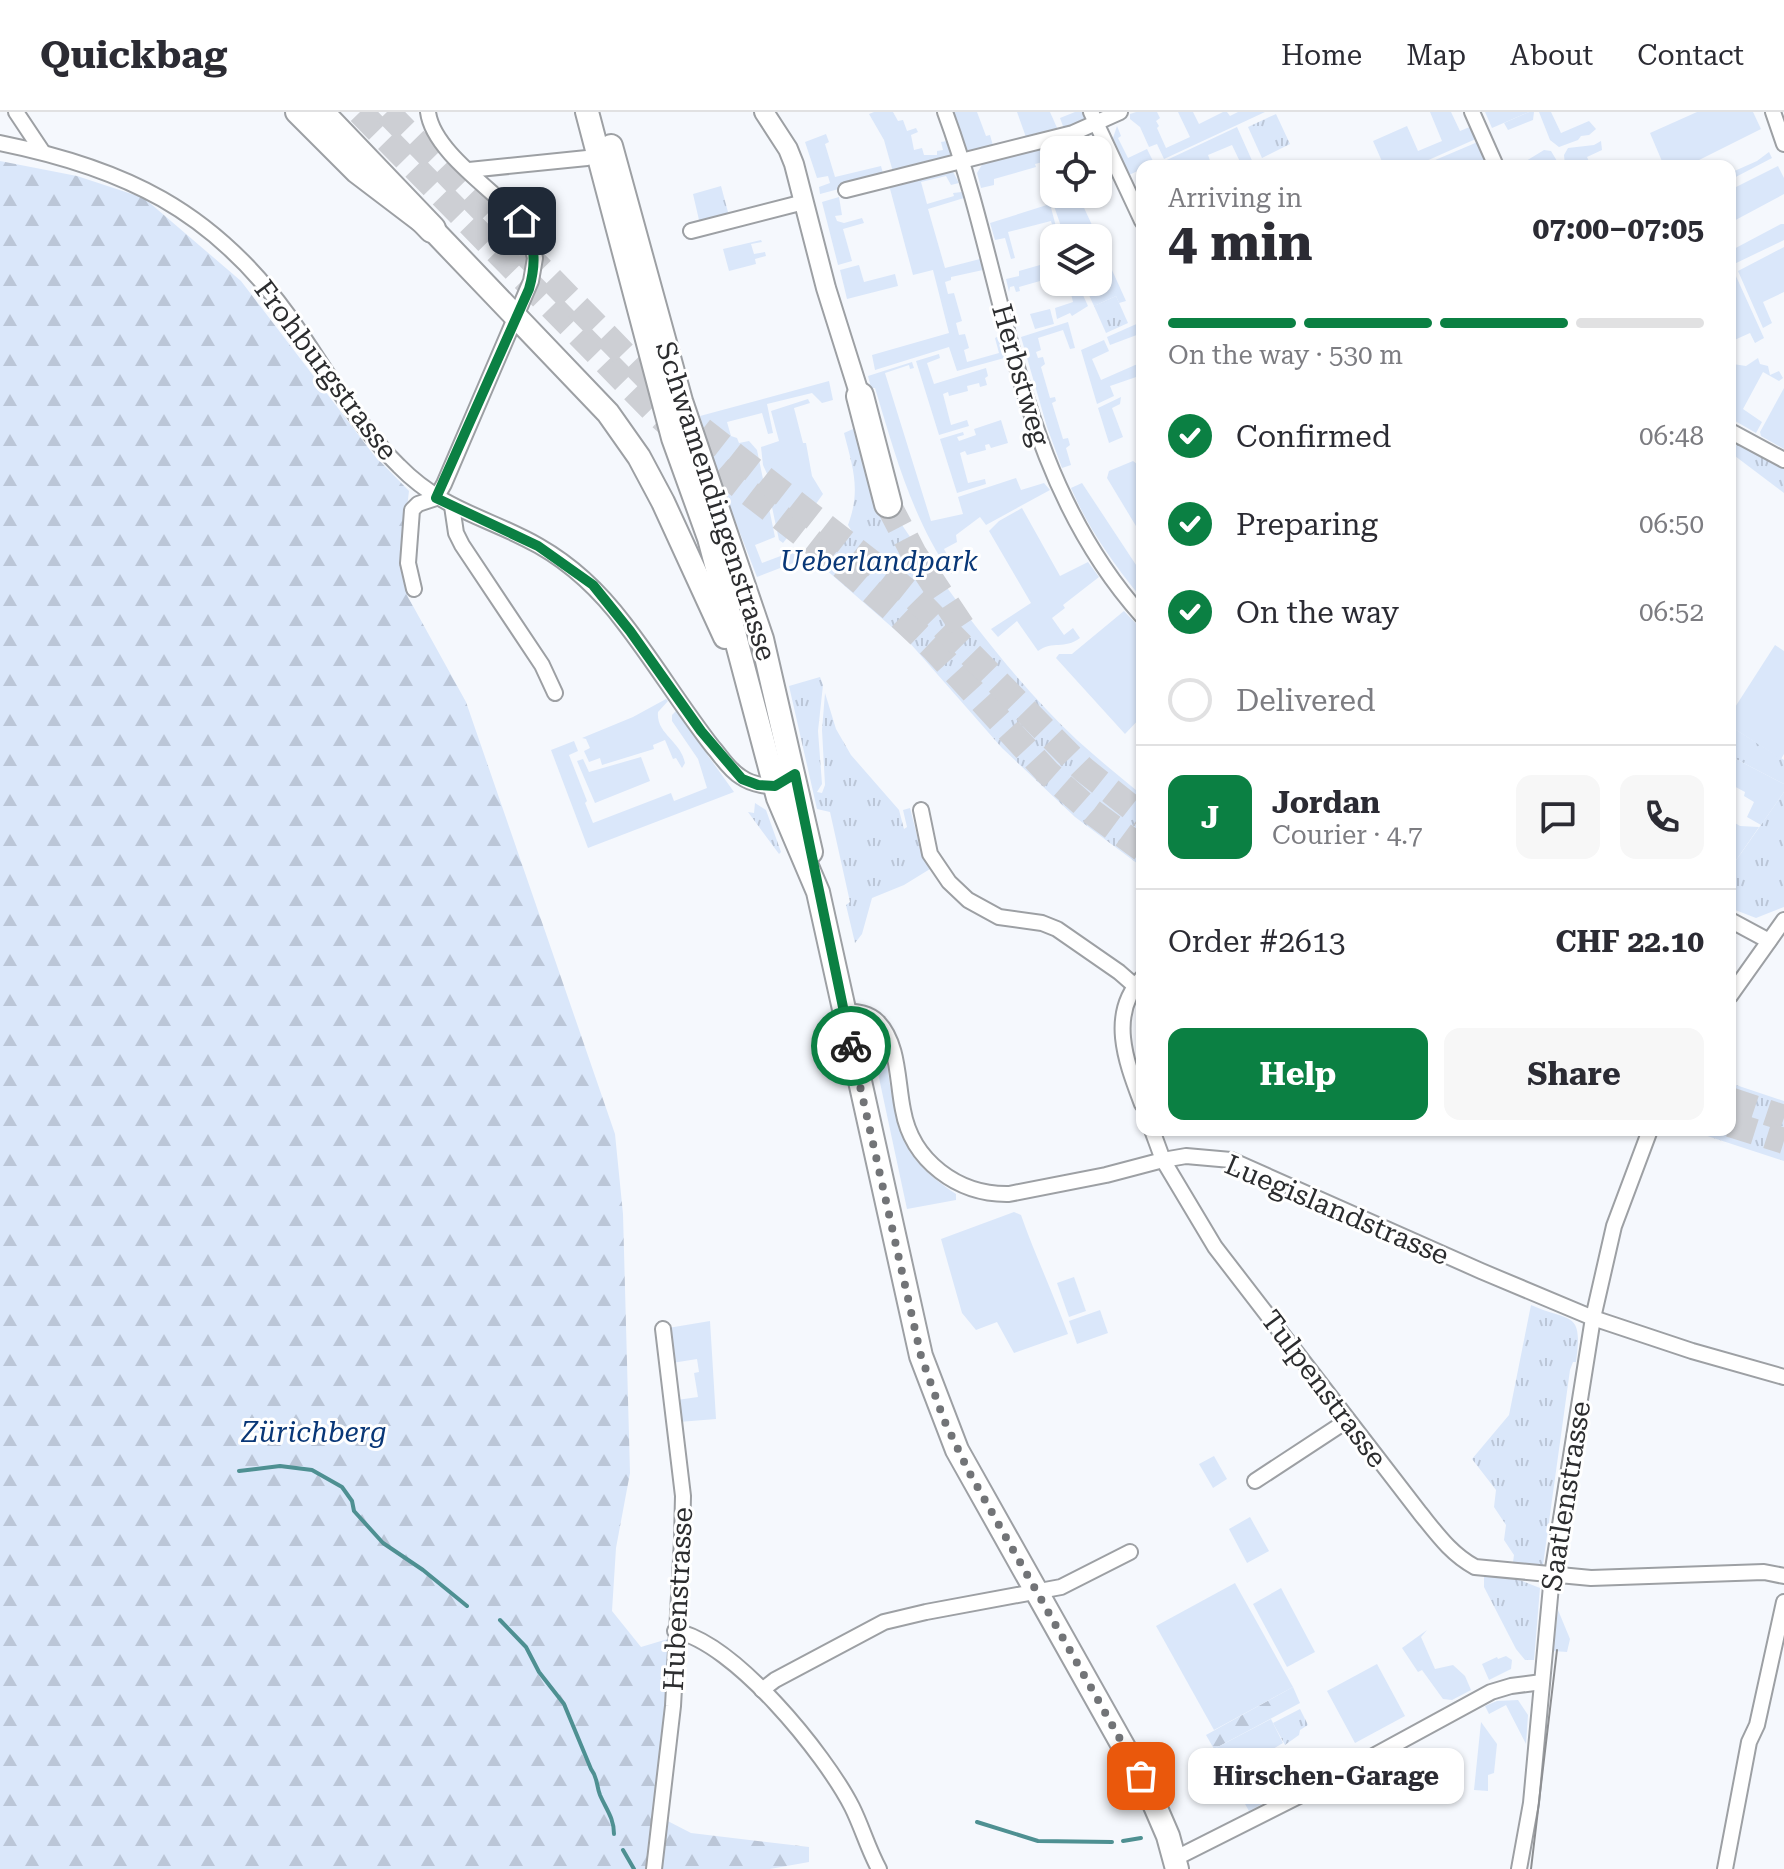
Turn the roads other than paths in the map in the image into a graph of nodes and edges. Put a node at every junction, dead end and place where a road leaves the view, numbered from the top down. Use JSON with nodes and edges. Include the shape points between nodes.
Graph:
{"nodes":[{"id":1,"x":16,"y":112,"type":"edge"},
{"id":2,"x":297,"y":112,"type":"edge"},
{"id":3,"x":320,"y":112,"type":"edge"},
{"id":4,"x":337,"y":112,"type":"edge"},
{"id":5,"x":428,"y":112,"type":"edge"},
{"id":6,"x":587,"y":112,"type":"edge"},
{"id":7,"x":601,"y":112,"type":"edge"},
{"id":8,"x":764,"y":112,"type":"edge"},
{"id":9,"x":945,"y":112,"type":"edge"},
{"id":10,"x":1120,"y":112,"type":"edge"},
{"id":11,"x":1472,"y":112,"type":"edge"},
{"id":12,"x":1773,"y":112,"type":"edge"},
{"id":13,"x":1093,"y":118,"type":"edge"},
{"id":14,"x":0,"y":143,"type":"edge"},
{"id":15,"x":1784,"y":144,"type":"edge"},
{"id":16,"x":42,"y":151,"type":"junction"},
{"id":17,"x":587,"y":158,"type":"dead end"},
{"id":18,"x":1493,"y":160,"type":"edge"},
{"id":19,"x":960,"y":161,"type":"junction"},
{"id":20,"x":469,"y":170,"type":"junction"},
{"id":21,"x":846,"y":190,"type":"dead end"},
{"id":22,"x":804,"y":202,"type":"junction"},
{"id":23,"x":1136,"y":208,"type":"edge"},
{"id":24,"x":435,"y":222,"type":"junction"},
{"id":25,"x":691,"y":231,"type":"dead end"},
{"id":26,"x":517,"y":318,"type":"junction"},
{"id":27,"x":860,"y":396,"type":"joint"},
{"id":28,"x":1736,"y":434,"type":"edge"},
{"id":29,"x":1784,"y":460,"type":"edge"},
{"id":30,"x":436,"y":498,"type":"junction"},
{"id":31,"x":888,"y":504,"type":"tunnel mouth"},
{"id":32,"x":452,"y":506,"type":"junction"},
{"id":33,"x":414,"y":589,"type":"dead end"},
{"id":34,"x":1136,"y":609,"type":"edge"},
{"id":35,"x":762,"y":639,"type":"junction"},
{"id":36,"x":738,"y":648,"type":"junction"},
{"id":37,"x":555,"y":693,"type":"dead end"},
{"id":38,"x":785,"y":780,"type":"junction"},
{"id":39,"x":921,"y":810,"type":"dead end"},
{"id":40,"x":1784,"y":920,"type":"edge"},
{"id":41,"x":1736,"y":923,"type":"edge"},
{"id":42,"x":1769,"y":941,"type":"junction"},
{"id":43,"x":1136,"y":981,"type":"edge"},
{"id":44,"x":1136,"y":986,"type":"edge"},
{"id":45,"x":1736,"y":988,"type":"edge"},
{"id":46,"x":843,"y":1011,"type":"junction"},
{"id":47,"x":1136,"y":1088,"type":"edge"},
{"id":48,"x":1154,"y":1136,"type":"edge"},
{"id":49,"x":1648,"y":1136,"type":"edge"},
{"id":50,"x":1163,"y":1160,"type":"junction"},
{"id":51,"x":1593,"y":1318,"type":"junction"},
{"id":52,"x":663,"y":1329,"type":"dead end"},
{"id":53,"x":1784,"y":1377,"type":"edge"},
{"id":54,"x":1348,"y":1420,"type":"junction"},
{"id":55,"x":1255,"y":1481,"type":"dead end"},
{"id":56,"x":1130,"y":1552,"type":"dead end"},
{"id":57,"x":1552,"y":1575,"type":"junction"},
{"id":58,"x":1784,"y":1578,"type":"edge"},
{"id":59,"x":1037,"y":1592,"type":"junction"},
{"id":60,"x":1784,"y":1602,"type":"edge"},
{"id":61,"x":675,"y":1631,"type":"junction"},
{"id":62,"x":1542,"y":1682,"type":"junction"},
{"id":63,"x":762,"y":1690,"type":"junction"},
{"id":64,"x":1176,"y":1864,"type":"edge"},
{"id":65,"x":654,"y":1869,"type":"edge"},
{"id":66,"x":879,"y":1869,"type":"edge"},
{"id":67,"x":1519,"y":1869,"type":"edge"},
{"id":68,"x":1725,"y":1869,"type":"edge"}],
"edges":[{"from":1,"to":16,"type":"street"},
{"from":2,"to":24,"type":"main road","via":[[357,172]]},
{"from":3,"to":24,"type":"highway"},
{"from":4,"to":24,"type":"highway"},
{"from":5,"to":20,"type":"street","via":[[436,135]]},
{"from":6,"to":36,"type":"main road","name":"Schwamendingenstrasse","via":[[673,438],[709,538]]},
{"from":7,"to":35,"type":"main road","name":"Schwamendingenstrasse","via":[[681,401]]},
{"from":8,"to":22,"type":"street","via":[[788,149]]},
{"from":9,"to":19,"type":"street","name":"Herbstweg"},
{"from":10,"to":13,"type":"street"},
{"from":11,"to":18,"type":"street"},
{"from":12,"to":15,"type":"street"},
{"from":13,"to":19,"type":"street","via":[[1073,133]]},
{"from":13,"to":23,"type":"street"},
{"from":14,"to":16,"type":"street","name":"Frohburgstrasse"},
{"from":16,"to":30,"type":"street","name":"Frohburgstrasse","via":[[116,175],[166,199],[208,228],[286,312],[380,446]]},
{"from":17,"to":20,"type":"street"},
{"from":19,"to":21,"type":"street"},
{"from":19,"to":34,"type":"street","name":"Herbstweg","via":[[1050,468],[1082,533]]},
{"from":20,"to":26,"type":"street","via":[[506,203],[529,234],[534,269]]},
{"from":22,"to":25,"type":"street"},
{"from":22,"to":27,"type":"street"},
{"from":24,"to":26,"type":"main road"},
{"from":26,"to":30,"type":"street"},
{"from":26,"to":36,"type":"main road","via":[[608,413],[639,457],[723,633]]},
{"from":27,"to":31,"type":"highway"},
{"from":28,"to":29,"type":"street"},
{"from":30,"to":32,"type":"street","name":"Frohburgstrasse"},
{"from":30,"to":33,"type":"street","via":[[412,510],[408,563]]},
{"from":32,"to":37,"type":"street","via":[[462,545]]},
{"from":32,"to":38,"type":"street","name":"Frohburgstrasse","via":[[538,546],[593,585],[733,770],[758,785]]},
{"from":35,"to":36,"type":"main road"},
{"from":35,"to":38,"type":"main road","name":"Schwamendingenstrasse"},
{"from":36,"to":38,"type":"main road","name":"Schwamendingenstrasse"},
{"from":38,"to":46,"type":"main road","name":"Schwamendingenstrasse","via":[[818,892]]},
{"from":39,"to":43,"type":"street","via":[[930,854],[968,900],[999,917],[1057,929]]},
{"from":40,"to":42,"type":"street"},
{"from":41,"to":42,"type":"street"},
{"from":42,"to":45,"type":"street"},
{"from":44,"to":47,"type":"street","via":[[1126,1007],[1122,1039]]},
{"from":46,"to":50,"type":"street","name":"Luegislandstrasse","via":[[861,1012],[879,1023],[894,1055],[903,1113],[914,1143],[926,1160],[963,1186],[1009,1194]]},
{"from":46,"to":59,"type":"main road","name":"Schwamendingenstrasse","via":[[930,1383],[957,1450]]},
{"from":48,"to":50,"type":"street","name":"Tulpenstrasse"},
{"from":49,"to":51,"type":"street","name":"Saatlenstrasse","via":[[1614,1226]]},
{"from":50,"to":51,"type":"street","name":"Luegislandstrasse","via":[[1209,1157],[1252,1167]]},
{"from":50,"to":54,"type":"street","name":"Tulpenstrasse","via":[[1215,1247]]},
{"from":51,"to":53,"type":"street","name":"Luegislandstrasse"},
{"from":51,"to":57,"type":"street","name":"Saatlenstrasse"},
{"from":52,"to":61,"type":"street","name":"Hubenstrasse","via":[[683,1496]]},
{"from":54,"to":55,"type":"street"},
{"from":54,"to":57,"type":"street","name":"Tulpenstrasse","via":[[1461,1559],[1475,1567]]},
{"from":56,"to":59,"type":"street","via":[[1061,1587]]},
{"from":57,"to":58,"type":"street","name":"Tulpenstrasse","via":[[1764,1572]]},
{"from":57,"to":62,"type":"street","name":"Saatlenstrasse"},
{"from":59,"to":63,"type":"street","via":[[884,1622]]},
{"from":59,"to":64,"type":"main road","name":"Schwamendingenstrasse","via":[[1143,1782]]},
{"from":60,"to":68,"type":"street"},
{"from":61,"to":63,"type":"street","via":[[689,1633]]},
{"from":61,"to":65,"type":"street","name":"Hubenstrasse","via":[[673,1706]]},
{"from":62,"to":64,"type":"street","via":[[1491,1692]]},
{"from":62,"to":67,"type":"street","name":"Saatlenstrasse"},
{"from":63,"to":66,"type":"street","via":[[824,1762],[852,1807]]}]}
